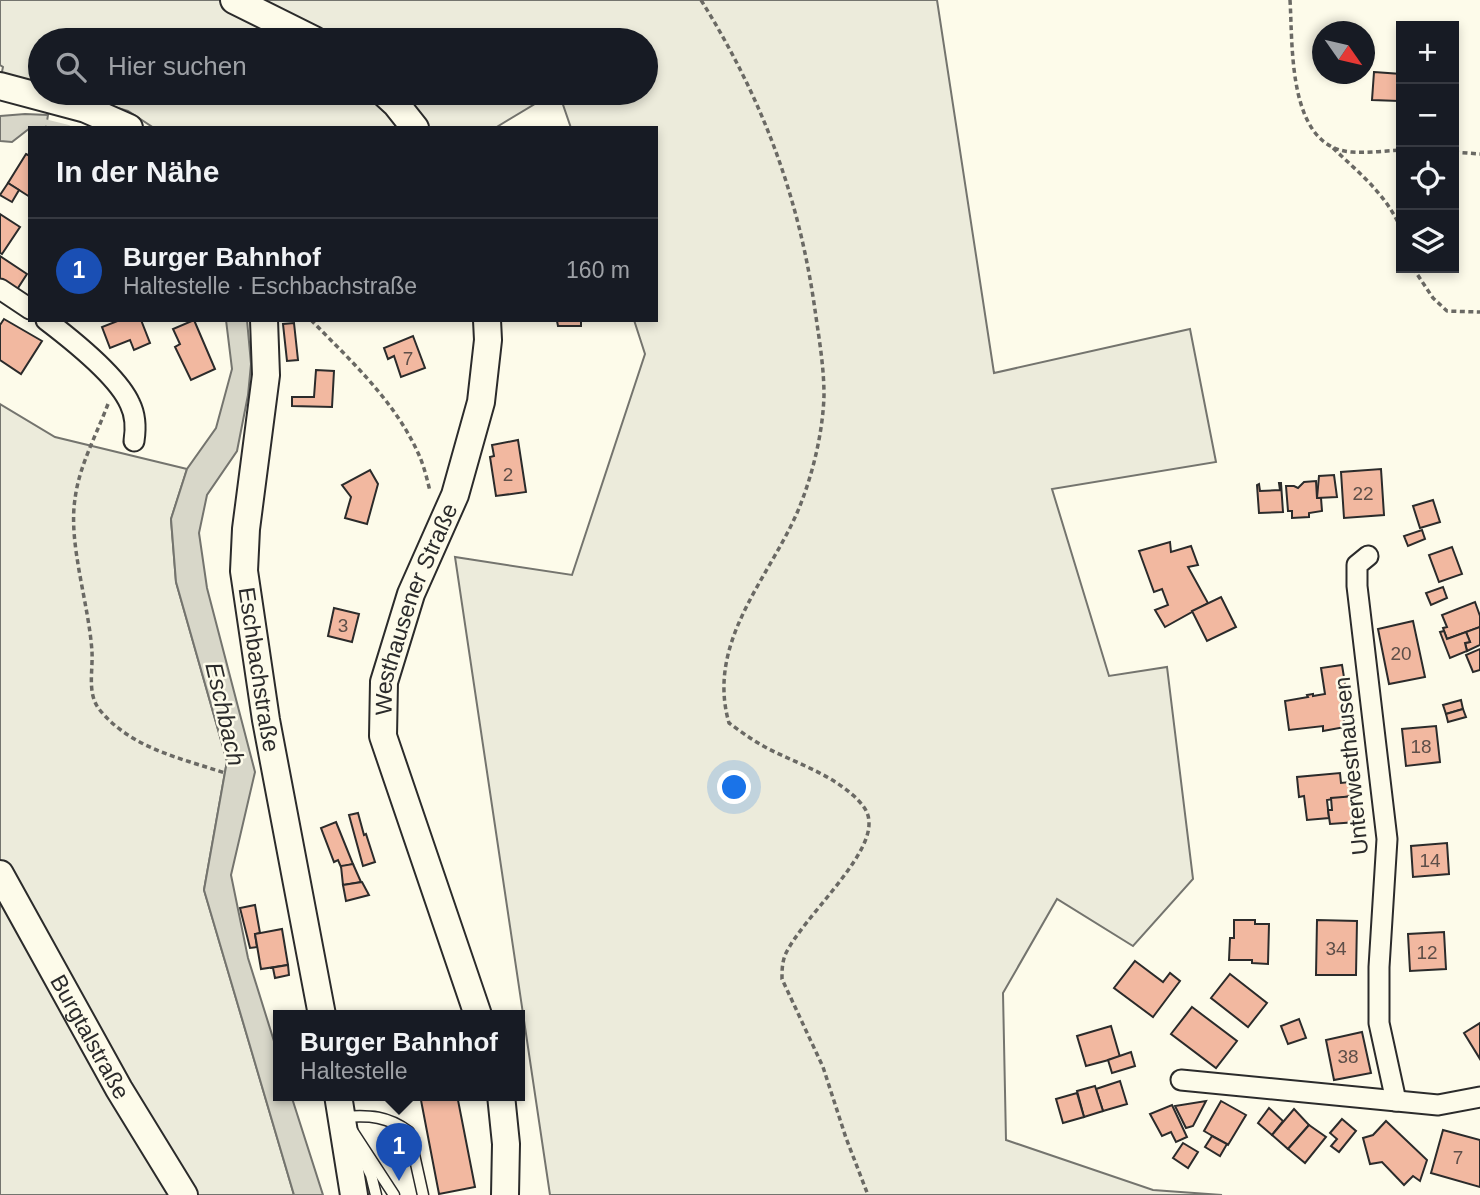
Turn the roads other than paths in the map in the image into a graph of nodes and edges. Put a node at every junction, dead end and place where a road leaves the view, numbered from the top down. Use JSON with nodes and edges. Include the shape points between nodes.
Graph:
{"nodes":[{"id":1,"x":234,"y":0,"type":"edge"},
{"id":2,"x":290,"y":28,"type":"edge"},
{"id":3,"x":0,"y":86,"type":"edge"},
{"id":4,"x":28,"y":94,"type":"edge"},
{"id":5,"x":69,"y":105,"type":"edge"},
{"id":6,"x":398,"y":105,"type":"edge"},
{"id":7,"x":125,"y":126,"type":"edge"},
{"id":8,"x":414,"y":126,"type":"edge"},
{"id":9,"x":0,"y":289,"type":"edge"},
{"id":10,"x":28,"y":308,"type":"edge"},
{"id":11,"x":49,"y":322,"type":"edge"},
{"id":12,"x":264,"y":322,"type":"edge"},
{"id":13,"x":487,"y":322,"type":"edge"},
{"id":14,"x":134,"y":441,"type":"dead end"},
{"id":15,"x":1368,"y":556,"type":"dead end"},
{"id":16,"x":0,"y":874,"type":"edge"},
{"id":17,"x":321,"y":1010,"type":"edge"},
{"id":18,"x":476,"y":1010,"type":"edge"},
{"id":19,"x":1181,"y":1080,"type":"dead end"},
{"id":20,"x":1480,"y":1097,"type":"edge"},
{"id":21,"x":502,"y":1101,"type":"edge"},
{"id":22,"x":1396,"y":1101,"type":"junction"},
{"id":23,"x":341,"y":1106,"type":"edge"},
{"id":24,"x":184,"y":1195,"type":"edge"},
{"id":25,"x":354,"y":1195,"type":"edge"},
{"id":26,"x":376,"y":1195,"type":"edge"},
{"id":27,"x":394,"y":1195,"type":"edge"},
{"id":28,"x":423,"y":1195,"type":"edge"},
{"id":29,"x":505,"y":1195,"type":"edge"}],
"edges":[{"from":1,"to":2,"type":"main road"},
{"from":3,"to":4,"type":"main road"},
{"from":5,"to":7,"type":"main road"},
{"from":6,"to":8,"type":"main road"},
{"from":9,"to":10,"type":"street"},
{"from":11,"to":14,"type":"street","via":[[116,383],[131,404]]},
{"from":12,"to":17,"type":"main road","name":"Eschbachstraße","via":[[266,375],[244,570],[266,720]]},
{"from":13,"to":18,"type":"main road","name":"Westhausener Straße","via":[[481,402],[455,495],[411,594],[384,682],[383,737]]},
{"from":15,"to":22,"type":"street","name":"Unterwesthausen","via":[[1357,565],[1357,586],[1387,839],[1379,1023]]},
{"from":16,"to":24,"type":"main road","name":"Burgtalstraße"},
{"from":19,"to":22,"type":"street"},
{"from":20,"to":22,"type":"street","via":[[1438,1105]]},
{"from":21,"to":29,"type":"main road"},
{"from":23,"to":25,"type":"main road"},
{"from":23,"to":26,"type":"lane"},
{"from":23,"to":27,"type":"lane"},
{"from":23,"to":28,"type":"lane","via":[[390,1119],[409,1132]]}]}
